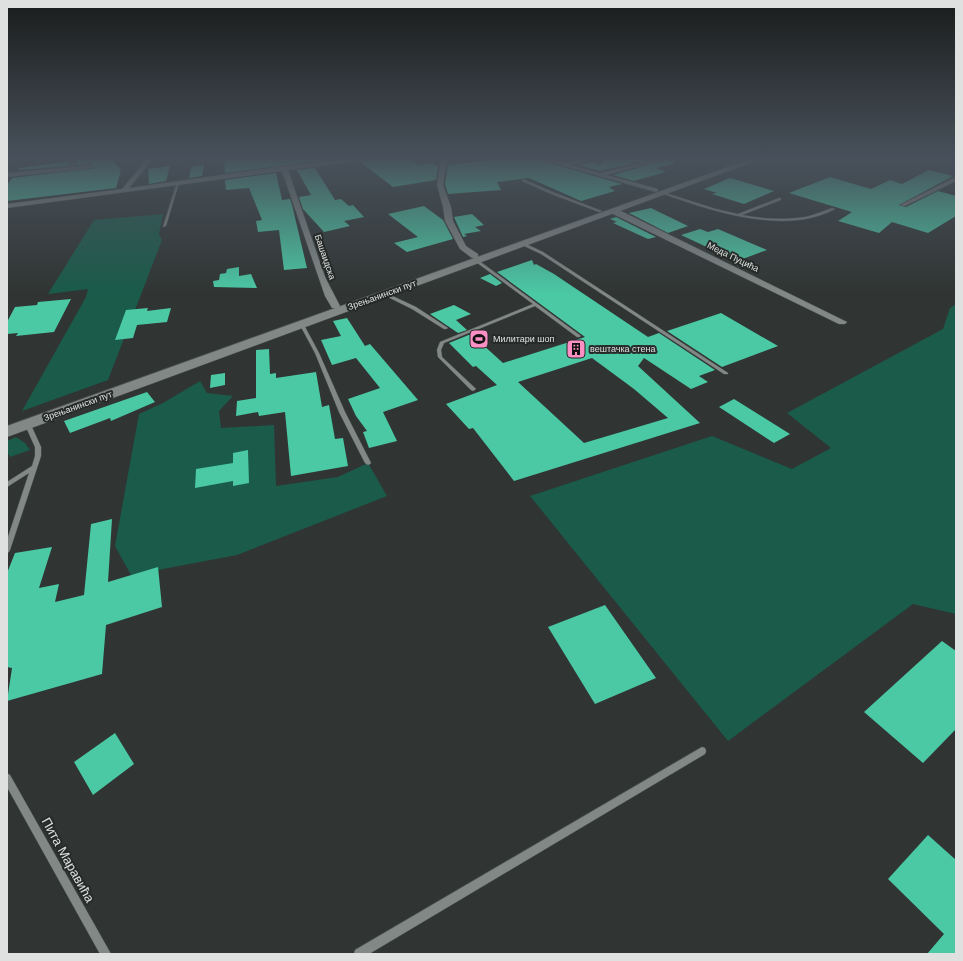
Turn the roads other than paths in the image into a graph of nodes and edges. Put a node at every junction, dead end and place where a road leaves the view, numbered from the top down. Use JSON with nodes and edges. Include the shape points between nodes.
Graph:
{"nodes":[{"id":1,"x":23,"y":204,"type":"edge"},
{"id":2,"x":171,"y":204,"type":"edge"},
{"id":3,"x":296,"y":204,"type":"edge"},
{"id":4,"x":446,"y":204,"type":"edge"},
{"id":5,"x":584,"y":204,"type":"edge"},
{"id":6,"x":623,"y":204,"type":"edge"},
{"id":7,"x":631,"y":204,"type":"edge"},
{"id":8,"x":699,"y":204,"type":"edge"},
{"id":9,"x":768,"y":204,"type":"edge"},
{"id":10,"x":7,"y":206,"type":"edge"},
{"id":11,"x":833,"y":209,"type":"dead end"},
{"id":12,"x":600,"y":211,"type":"junction"},
{"id":13,"x":614,"y":211,"type":"junction"},
{"id":14,"x":738,"y":216,"type":"junction"},
{"id":15,"x":164,"y":226,"type":"dead end"},
{"id":16,"x":523,"y":244,"type":"junction"},
{"id":17,"x":476,"y":258,"type":"junction"},
{"id":18,"x":386,"y":294,"type":"junction"},
{"id":19,"x":536,"y":304,"type":"junction"},
{"id":20,"x":335,"y":306,"type":"junction"},
{"id":21,"x":842,"y":322,"type":"dead end"},
{"id":22,"x":302,"y":325,"type":"junction"},
{"id":23,"x":446,"y":328,"type":"dead end"},
{"id":24,"x":579,"y":336,"type":"dead end"},
{"id":25,"x":726,"y":373,"type":"dead end"},
{"id":26,"x":473,"y":389,"type":"dead end"},
{"id":27,"x":7,"y":424,"type":"edge"},
{"id":28,"x":28,"y":425,"type":"junction"},
{"id":29,"x":7,"y":432,"type":"edge"},
{"id":30,"x":368,"y":463,"type":"dead end"},
{"id":31,"x":33,"y":468,"type":"junction"},
{"id":32,"x":7,"y":485,"type":"edge"},
{"id":33,"x":7,"y":550,"type":"edge"},
{"id":34,"x":702,"y":751,"type":"dead end"},
{"id":35,"x":7,"y":778,"type":"edge"},
{"id":36,"x":106,"y":954,"type":"edge"},
{"id":37,"x":359,"y":954,"type":"edge"}],
"edges":[{"from":1,"to":10,"type":"street"},
{"from":2,"to":15,"type":"lane"},
{"from":3,"to":20,"type":"street","name":"Башаидска","via":[[321,277]]},
{"from":4,"to":17,"type":"street","via":[[449,221],[462,247]]},
{"from":5,"to":12,"type":"lane"},
{"from":6,"to":12,"type":"main road","name":"Зрењанински пут"},
{"from":7,"to":13,"type":"main road","name":"Зрењанински пут"},
{"from":8,"to":14,"type":"lane"},
{"from":9,"to":14,"type":"lane"},
{"from":11,"to":14,"type":"lane","via":[[806,218],[794,219]]},
{"from":12,"to":17,"type":"main road","name":"Зрењанински пут"},
{"from":13,"to":16,"type":"main road","name":"Зрењанински пут"},
{"from":13,"to":21,"type":"street","name":"Меда Пуцића"},
{"from":16,"to":17,"type":"main road","name":"Зрењанински пут"},
{"from":16,"to":25,"type":"lane","via":[[542,253]]},
{"from":17,"to":18,"type":"main road","name":"Зрењанински пут"},
{"from":17,"to":19,"type":"lane"},
{"from":17,"to":20,"type":"main road","name":"Зрењанински пут"},
{"from":18,"to":22,"type":"main road","name":"Зрењанински пут"},
{"from":18,"to":23,"type":"lane"},
{"from":19,"to":24,"type":"lane"},
{"from":19,"to":26,"type":"lane","via":[[442,342],[440,357]]},
{"from":20,"to":27,"type":"main road","name":"Зрењанински пут"},
{"from":22,"to":28,"type":"main road","name":"Зрењанински пут"},
{"from":22,"to":30,"type":"lane"},
{"from":28,"to":29,"type":"main road","name":"Зрењанински пут"},
{"from":28,"to":31,"type":"lane","via":[[38,447],[38,456]]},
{"from":31,"to":32,"type":"lane"},
{"from":31,"to":33,"type":"lane"},
{"from":34,"to":37,"type":"lane"},
{"from":35,"to":36,"type":"lane","name":"Пита Маравића"}]}
